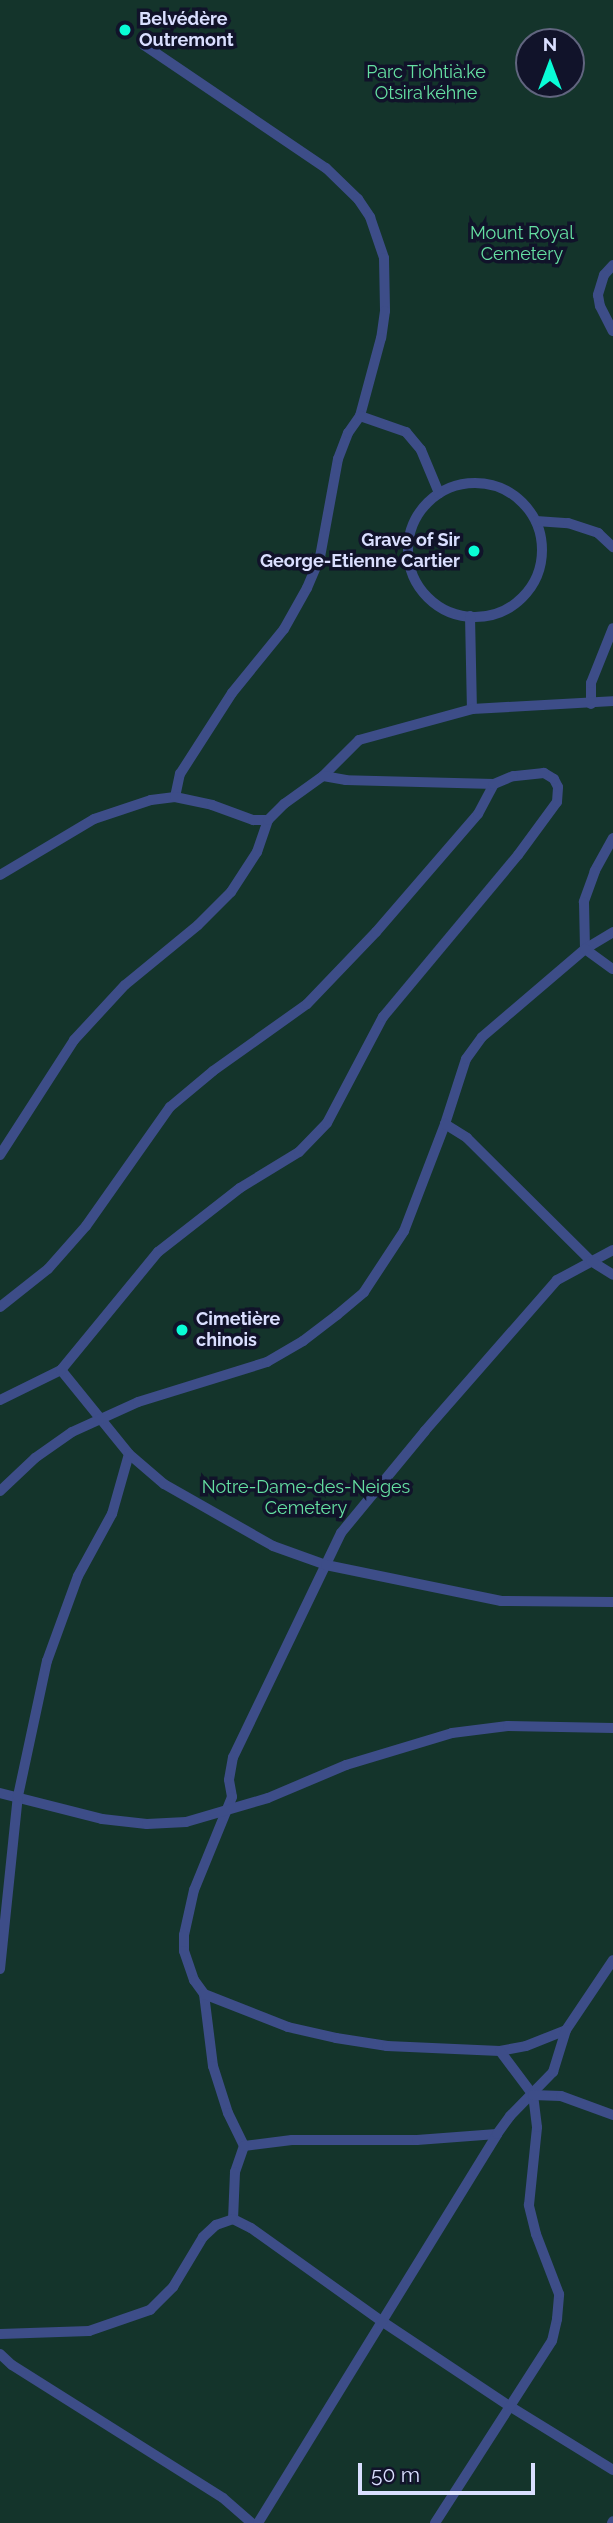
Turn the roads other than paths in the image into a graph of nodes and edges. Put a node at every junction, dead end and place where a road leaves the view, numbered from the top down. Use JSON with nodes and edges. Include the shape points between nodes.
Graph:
{"nodes":[{"id":1,"x":144,"y":44,"type":"dead end"},
{"id":2,"x":613,"y":265,"type":"edge"},
{"id":3,"x":613,"y":331,"type":"edge"},
{"id":4,"x":360,"y":416,"type":"junction"},
{"id":5,"x":439,"y":493,"type":"junction"},
{"id":6,"x":536,"y":520,"type":"junction"},
{"id":7,"x":613,"y":547,"type":"edge"},
{"id":8,"x":470,"y":617,"type":"junction"},
{"id":9,"x":613,"y":628,"type":"edge"},
{"id":10,"x":613,"y":701,"type":"edge"},
{"id":11,"x":591,"y":704,"type":"junction"},
{"id":12,"x":472,"y":709,"type":"junction"},
{"id":13,"x":323,"y":775,"type":"junction"},
{"id":14,"x":494,"y":784,"type":"junction"},
{"id":15,"x":175,"y":797,"type":"junction"},
{"id":16,"x":268,"y":820,"type":"junction"},
{"id":17,"x":613,"y":838,"type":"edge"},
{"id":18,"x":0,"y":875,"type":"edge"},
{"id":19,"x":613,"y":932,"type":"edge"},
{"id":20,"x":585,"y":949,"type":"junction"},
{"id":21,"x":613,"y":969,"type":"edge"},
{"id":22,"x":445,"y":1124,"type":"junction"},
{"id":23,"x":0,"y":1155,"type":"edge"},
{"id":24,"x":613,"y":1250,"type":"edge"},
{"id":25,"x":592,"y":1261,"type":"junction"},
{"id":26,"x":613,"y":1275,"type":"edge"},
{"id":27,"x":0,"y":1307,"type":"edge"},
{"id":28,"x":61,"y":1370,"type":"junction"},
{"id":29,"x":0,"y":1400,"type":"edge"},
{"id":30,"x":101,"y":1419,"type":"junction"},
{"id":31,"x":128,"y":1454,"type":"junction"},
{"id":32,"x":0,"y":1492,"type":"edge"},
{"id":33,"x":326,"y":1564,"type":"junction"},
{"id":34,"x":613,"y":1602,"type":"edge"},
{"id":35,"x":613,"y":1728,"type":"edge"},
{"id":36,"x":0,"y":1793,"type":"edge"},
{"id":37,"x":18,"y":1796,"type":"junction"},
{"id":38,"x":227,"y":1812,"type":"junction"},
{"id":39,"x":613,"y":1960,"type":"edge"},
{"id":40,"x":0,"y":1969,"type":"edge"},
{"id":41,"x":204,"y":1994,"type":"junction"},
{"id":42,"x":566,"y":2030,"type":"junction"},
{"id":43,"x":500,"y":2051,"type":"junction"},
{"id":44,"x":533,"y":2095,"type":"junction"},
{"id":45,"x":613,"y":2115,"type":"edge"},
{"id":46,"x":497,"y":2134,"type":"junction"},
{"id":47,"x":244,"y":2146,"type":"junction"},
{"id":48,"x":233,"y":2218,"type":"junction"},
{"id":49,"x":383,"y":2322,"type":"junction"},
{"id":50,"x":0,"y":2334,"type":"edge"},
{"id":51,"x":0,"y":2354,"type":"edge"},
{"id":52,"x":511,"y":2407,"type":"junction"},
{"id":53,"x":613,"y":2470,"type":"edge"},
{"id":54,"x":252,"y":2523,"type":"edge"},
{"id":55,"x":258,"y":2523,"type":"edge"},
{"id":56,"x":435,"y":2523,"type":"edge"}],
"edges":[{"from":1,"to":4,"type":"lane","via":[[326,168],[370,217],[384,258],[385,311]]},
{"from":2,"to":3,"type":"lane","via":[[604,275],[598,295]]},
{"from":4,"to":5,"type":"lane","via":[[405,432],[421,450]]},
{"from":4,"to":15,"type":"lane","via":[[338,458],[323,544],[307,588],[284,629],[232,693],[180,774]]},
{"from":5,"to":6,"type":"lane","via":[[460,484],[483,483],[504,489],[523,502]]},
{"from":5,"to":8,"type":"lane","via":[[412,525],[410,566],[432,601]]},
{"from":6,"to":7,"type":"lane","via":[[568,523],[598,533]]},
{"from":6,"to":8,"type":"lane","via":[[542,560],[536,579],[509,608]]},
{"from":8,"to":12,"type":"lane"},
{"from":9,"to":11,"type":"lane","via":[[592,683]]},
{"from":10,"to":11,"type":"lane"},
{"from":11,"to":12,"type":"lane"},
{"from":12,"to":13,"type":"lane","via":[[359,740]]},
{"from":13,"to":14,"type":"lane","via":[[346,780]]},
{"from":13,"to":16,"type":"lane"},
{"from":14,"to":27,"type":"lane","via":[[478,814],[376,932],[307,1004],[170,1107],[86,1226],[48,1269]]},
{"from":14,"to":28,"type":"lane","via":[[513,776],[544,773],[558,787],[556,802],[518,855],[383,1017],[327,1123],[299,1152],[240,1188],[158,1252]]},
{"from":15,"to":16,"type":"lane","via":[[253,820]]},
{"from":15,"to":18,"type":"lane","via":[[127,806],[94,819]]},
{"from":16,"to":23,"type":"lane","via":[[257,852],[231,892],[125,985],[74,1040]]},
{"from":17,"to":20,"type":"lane","via":[[584,902]]},
{"from":19,"to":20,"type":"lane"},
{"from":20,"to":21,"type":"lane"},
{"from":20,"to":22,"type":"lane","via":[[482,1037],[466,1059]]},
{"from":22,"to":25,"type":"lane","via":[[467,1138]]},
{"from":22,"to":30,"type":"lane","via":[[404,1231],[365,1292],[303,1341],[267,1362],[138,1402]]},
{"from":24,"to":25,"type":"lane"},
{"from":25,"to":26,"type":"lane"},
{"from":25,"to":33,"type":"lane","via":[[557,1280],[433,1421],[341,1533]]},
{"from":28,"to":29,"type":"lane"},
{"from":28,"to":30,"type":"lane"},
{"from":30,"to":31,"type":"lane"},
{"from":30,"to":32,"type":"lane","via":[[72,1432],[35,1458]]},
{"from":31,"to":33,"type":"lane","via":[[164,1484],[273,1546]]},
{"from":31,"to":37,"type":"lane","via":[[112,1514],[78,1576],[56,1630]]},
{"from":33,"to":34,"type":"lane","via":[[501,1601]]},
{"from":33,"to":38,"type":"lane","via":[[233,1757]]},
{"from":35,"to":38,"type":"lane","via":[[508,1726],[452,1733],[346,1765]]},
{"from":36,"to":37,"type":"lane"},
{"from":37,"to":38,"type":"lane","via":[[102,1819],[147,1824],[186,1822]]},
{"from":37,"to":40,"type":"lane"},
{"from":38,"to":41,"type":"lane","via":[[194,1890],[184,1935],[184,1951]]},
{"from":39,"to":42,"type":"lane"},
{"from":41,"to":43,"type":"lane","via":[[288,2027],[336,2038],[387,2046]]},
{"from":41,"to":47,"type":"lane","via":[[213,2066]]},
{"from":42,"to":43,"type":"lane"},
{"from":42,"to":44,"type":"lane","via":[[553,2072]]},
{"from":43,"to":44,"type":"lane"},
{"from":44,"to":45,"type":"lane","via":[[561,2096]]},
{"from":44,"to":46,"type":"lane"},
{"from":44,"to":52,"type":"lane","via":[[537,2127],[529,2205],[559,2294],[551,2340]]},
{"from":46,"to":47,"type":"lane","via":[[417,2140],[292,2140]]},
{"from":46,"to":49,"type":"lane"},
{"from":47,"to":48,"type":"lane","via":[[235,2172]]},
{"from":48,"to":49,"type":"lane"},
{"from":48,"to":50,"type":"lane","via":[[203,2237],[173,2287],[150,2310],[89,2331]]},
{"from":49,"to":52,"type":"lane"},
{"from":49,"to":55,"type":"lane"},
{"from":51,"to":54,"type":"lane","via":[[223,2498]]},
{"from":52,"to":53,"type":"lane"},
{"from":52,"to":56,"type":"lane"}]}
